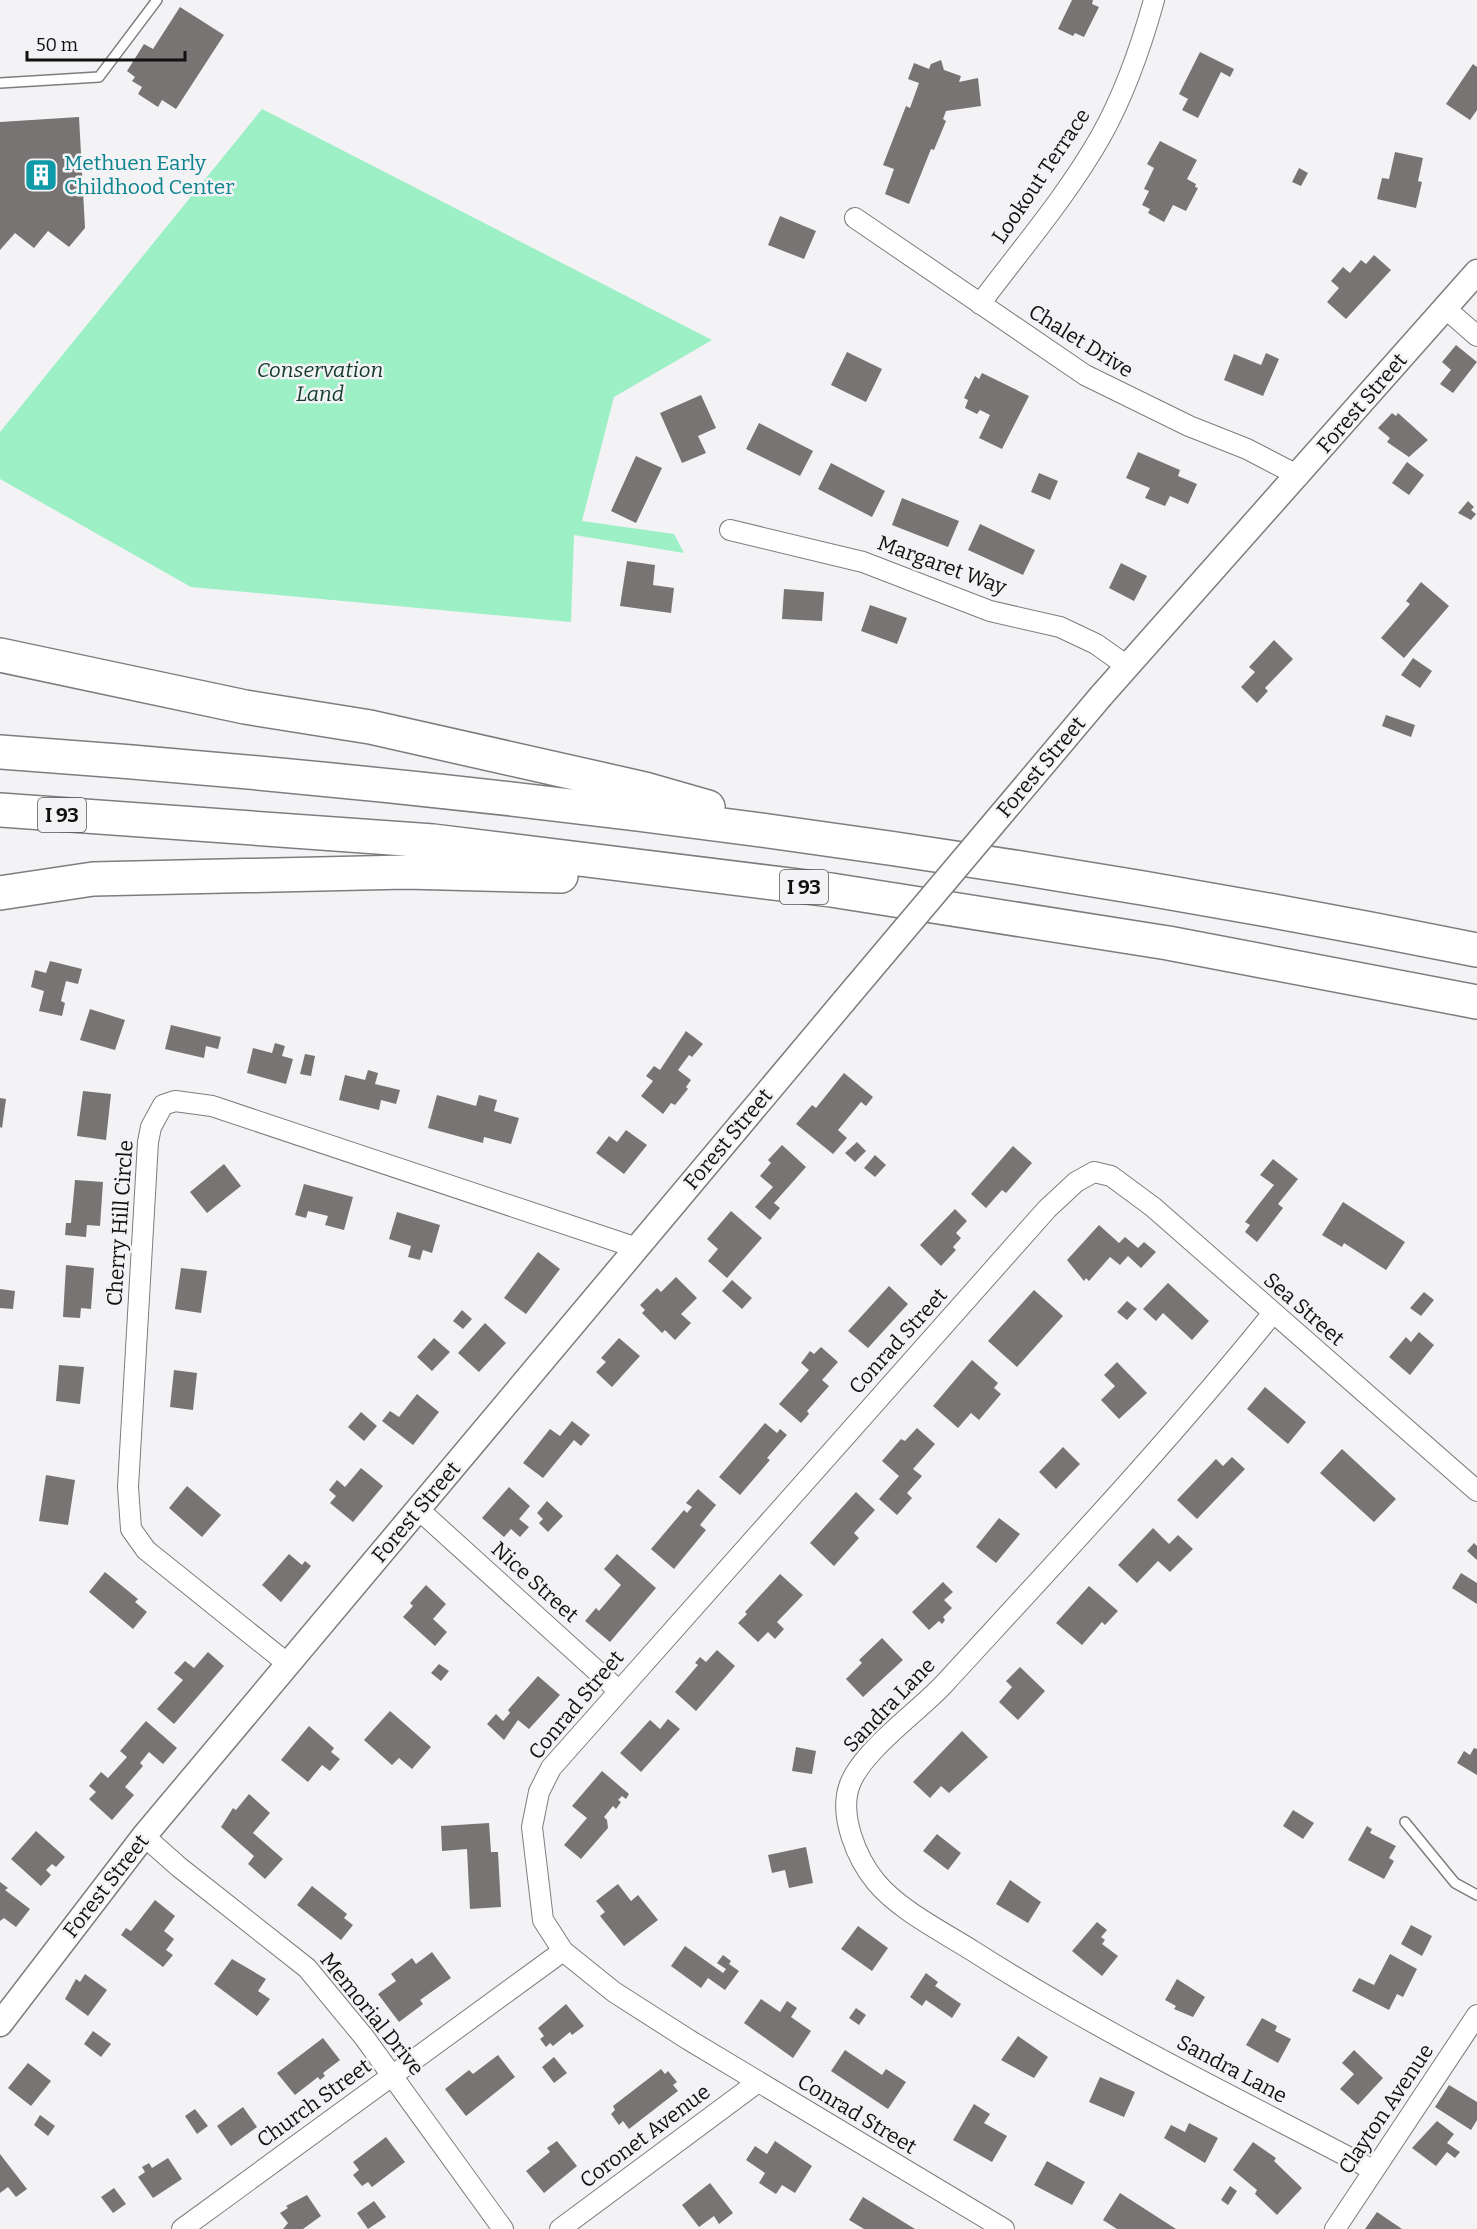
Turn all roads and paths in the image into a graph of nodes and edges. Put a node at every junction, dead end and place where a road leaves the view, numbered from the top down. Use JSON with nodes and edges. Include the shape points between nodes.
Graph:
{"nodes":[{"id":1,"x":157,"y":0,"type":"edge"},
{"id":2,"x":1154,"y":0,"type":"edge"},
{"id":3,"x":0,"y":83,"type":"edge"},
{"id":4,"x":855,"y":218,"type":"dead end"},
{"id":5,"x":1477,"y":272,"type":"edge"},
{"id":6,"x":980,"y":304,"type":"junction"},
{"id":7,"x":1445,"y":308,"type":"junction"},
{"id":8,"x":1477,"y":336,"type":"edge"},
{"id":9,"x":1299,"y":476,"type":"junction"},
{"id":10,"x":730,"y":530,"type":"dead end"},
{"id":11,"x":0,"y":655,"type":"edge"},
{"id":12,"x":1127,"y":666,"type":"junction"},
{"id":13,"x":0,"y":752,"type":"edge"},
{"id":14,"x":0,"y":810,"type":"edge"},
{"id":15,"x":819,"y":838,"type":"junction"},
{"id":16,"x":755,"y":881,"type":"junction"},
{"id":17,"x":0,"y":893,"type":"edge"},
{"id":18,"x":1477,"y":950,"type":"edge"},
{"id":19,"x":1477,"y":1002,"type":"edge"},
{"id":20,"x":1094,"y":1172,"type":"joint"},
{"id":21,"x":637,"y":1248,"type":"junction"},
{"id":22,"x":1273,"y":1313,"type":"junction"},
{"id":23,"x":1477,"y":1491,"type":"edge"},
{"id":24,"x":418,"y":1509,"type":"junction"},
{"id":25,"x":288,"y":1664,"type":"junction"},
{"id":26,"x":619,"y":1691,"type":"junction"},
{"id":27,"x":1405,"y":1822,"type":"dead end"},
{"id":28,"x":144,"y":1836,"type":"junction"},
{"id":29,"x":1477,"y":1895,"type":"edge"},
{"id":30,"x":563,"y":1951,"type":"junction"},
{"id":31,"x":1477,"y":2016,"type":"edge"},
{"id":32,"x":0,"y":2024,"type":"edge"},
{"id":33,"x":392,"y":2076,"type":"junction"},
{"id":34,"x":758,"y":2082,"type":"junction"},
{"id":35,"x":1373,"y":2170,"type":"junction"},
{"id":36,"x":182,"y":2229,"type":"edge"},
{"id":37,"x":503,"y":2229,"type":"edge"},
{"id":38,"x":560,"y":2229,"type":"edge"},
{"id":39,"x":1004,"y":2229,"type":"edge"},
{"id":40,"x":1335,"y":2229,"type":"edge"}],
"edges":[{"from":1,"to":3,"type":"lane","via":[[99,77]]},
{"from":2,"to":6,"type":"street","name":"Lookout Terrace","via":[[1127,83],[1101,136]]},
{"from":4,"to":6,"type":"street","name":"Chalet Drive"},
{"from":5,"to":7,"type":"street","name":"Forest Street"},
{"from":6,"to":9,"type":"street","name":"Chalet Drive","via":[[1085,375]]},
{"from":7,"to":8,"type":"street"},
{"from":7,"to":9,"type":"street","name":"Forest Street"},
{"from":9,"to":12,"type":"street","name":"Forest Street"},
{"from":10,"to":12,"type":"street","name":"Margaret Way","via":[[863,562],[990,610],[1060,627],[1096,644]]},
{"from":11,"to":15,"type":"highway","via":[[245,707],[422,738],[645,789]]},
{"from":12,"to":21,"type":"street","name":"Forest Street","bridge":true},
{"from":13,"to":15,"type":"highway","number":"I 93","via":[[469,794]]},
{"from":14,"to":16,"type":"highway","number":"I 93","via":[[433,841]]},
{"from":15,"to":18,"type":"highway","number":"I 93","via":[[1077,877]]},
{"from":16,"to":17,"type":"highway","via":[[395,872],[93,879]]},
{"from":16,"to":19,"type":"highway","number":"I 93","via":[[1156,941]]},
{"from":20,"to":22,"type":"street","name":"Sea Street","via":[[1111,1176],[1144,1200]]},
{"from":20,"to":26,"type":"street","name":"Conrad Street","via":[[1076,1182],[1047,1209]]},
{"from":21,"to":24,"type":"street","name":"Forest Street"},
{"from":21,"to":25,"type":"street","name":"Cherry Hill Circle","via":[[212,1106],[176,1101],[163,1105],[148,1142],[128,1487],[131,1529],[146,1550]]},
{"from":22,"to":23,"type":"street","name":"Sea Street"},
{"from":22,"to":35,"type":"street","name":"Sandra Lane","via":[[1201,1402],[1077,1542],[921,1708],[867,1756],[849,1786],[847,1819],[856,1853],[872,1877],[912,1912],[1059,2005]]},
{"from":24,"to":25,"type":"street","name":"Forest Street"},
{"from":24,"to":26,"type":"street","name":"Nice Street"},
{"from":25,"to":28,"type":"street","name":"Forest Street"},
{"from":26,"to":30,"type":"street","name":"Conrad Street","via":[[550,1768],[538,1792],[532,1827],[539,1900],[543,1920]]},
{"from":27,"to":29,"type":"lane","via":[[1455,1883]]},
{"from":28,"to":32,"type":"street","name":"Forest Street"},
{"from":28,"to":33,"type":"street","name":"Memorial Drive","via":[[307,1968]]},
{"from":30,"to":33,"type":"street","name":"Church Street"},
{"from":30,"to":34,"type":"street","name":"Conrad Street","via":[[614,1992]]},
{"from":31,"to":35,"type":"street","name":"Clayton Avenue"},
{"from":33,"to":36,"type":"street","name":"Church Street"},
{"from":33,"to":37,"type":"street","name":"Memorial Drive"},
{"from":34,"to":38,"type":"street","name":"Coronet Avenue"},
{"from":34,"to":39,"type":"street","name":"Conrad Street"},
{"from":35,"to":40,"type":"street","name":"Clayton Avenue"}]}
